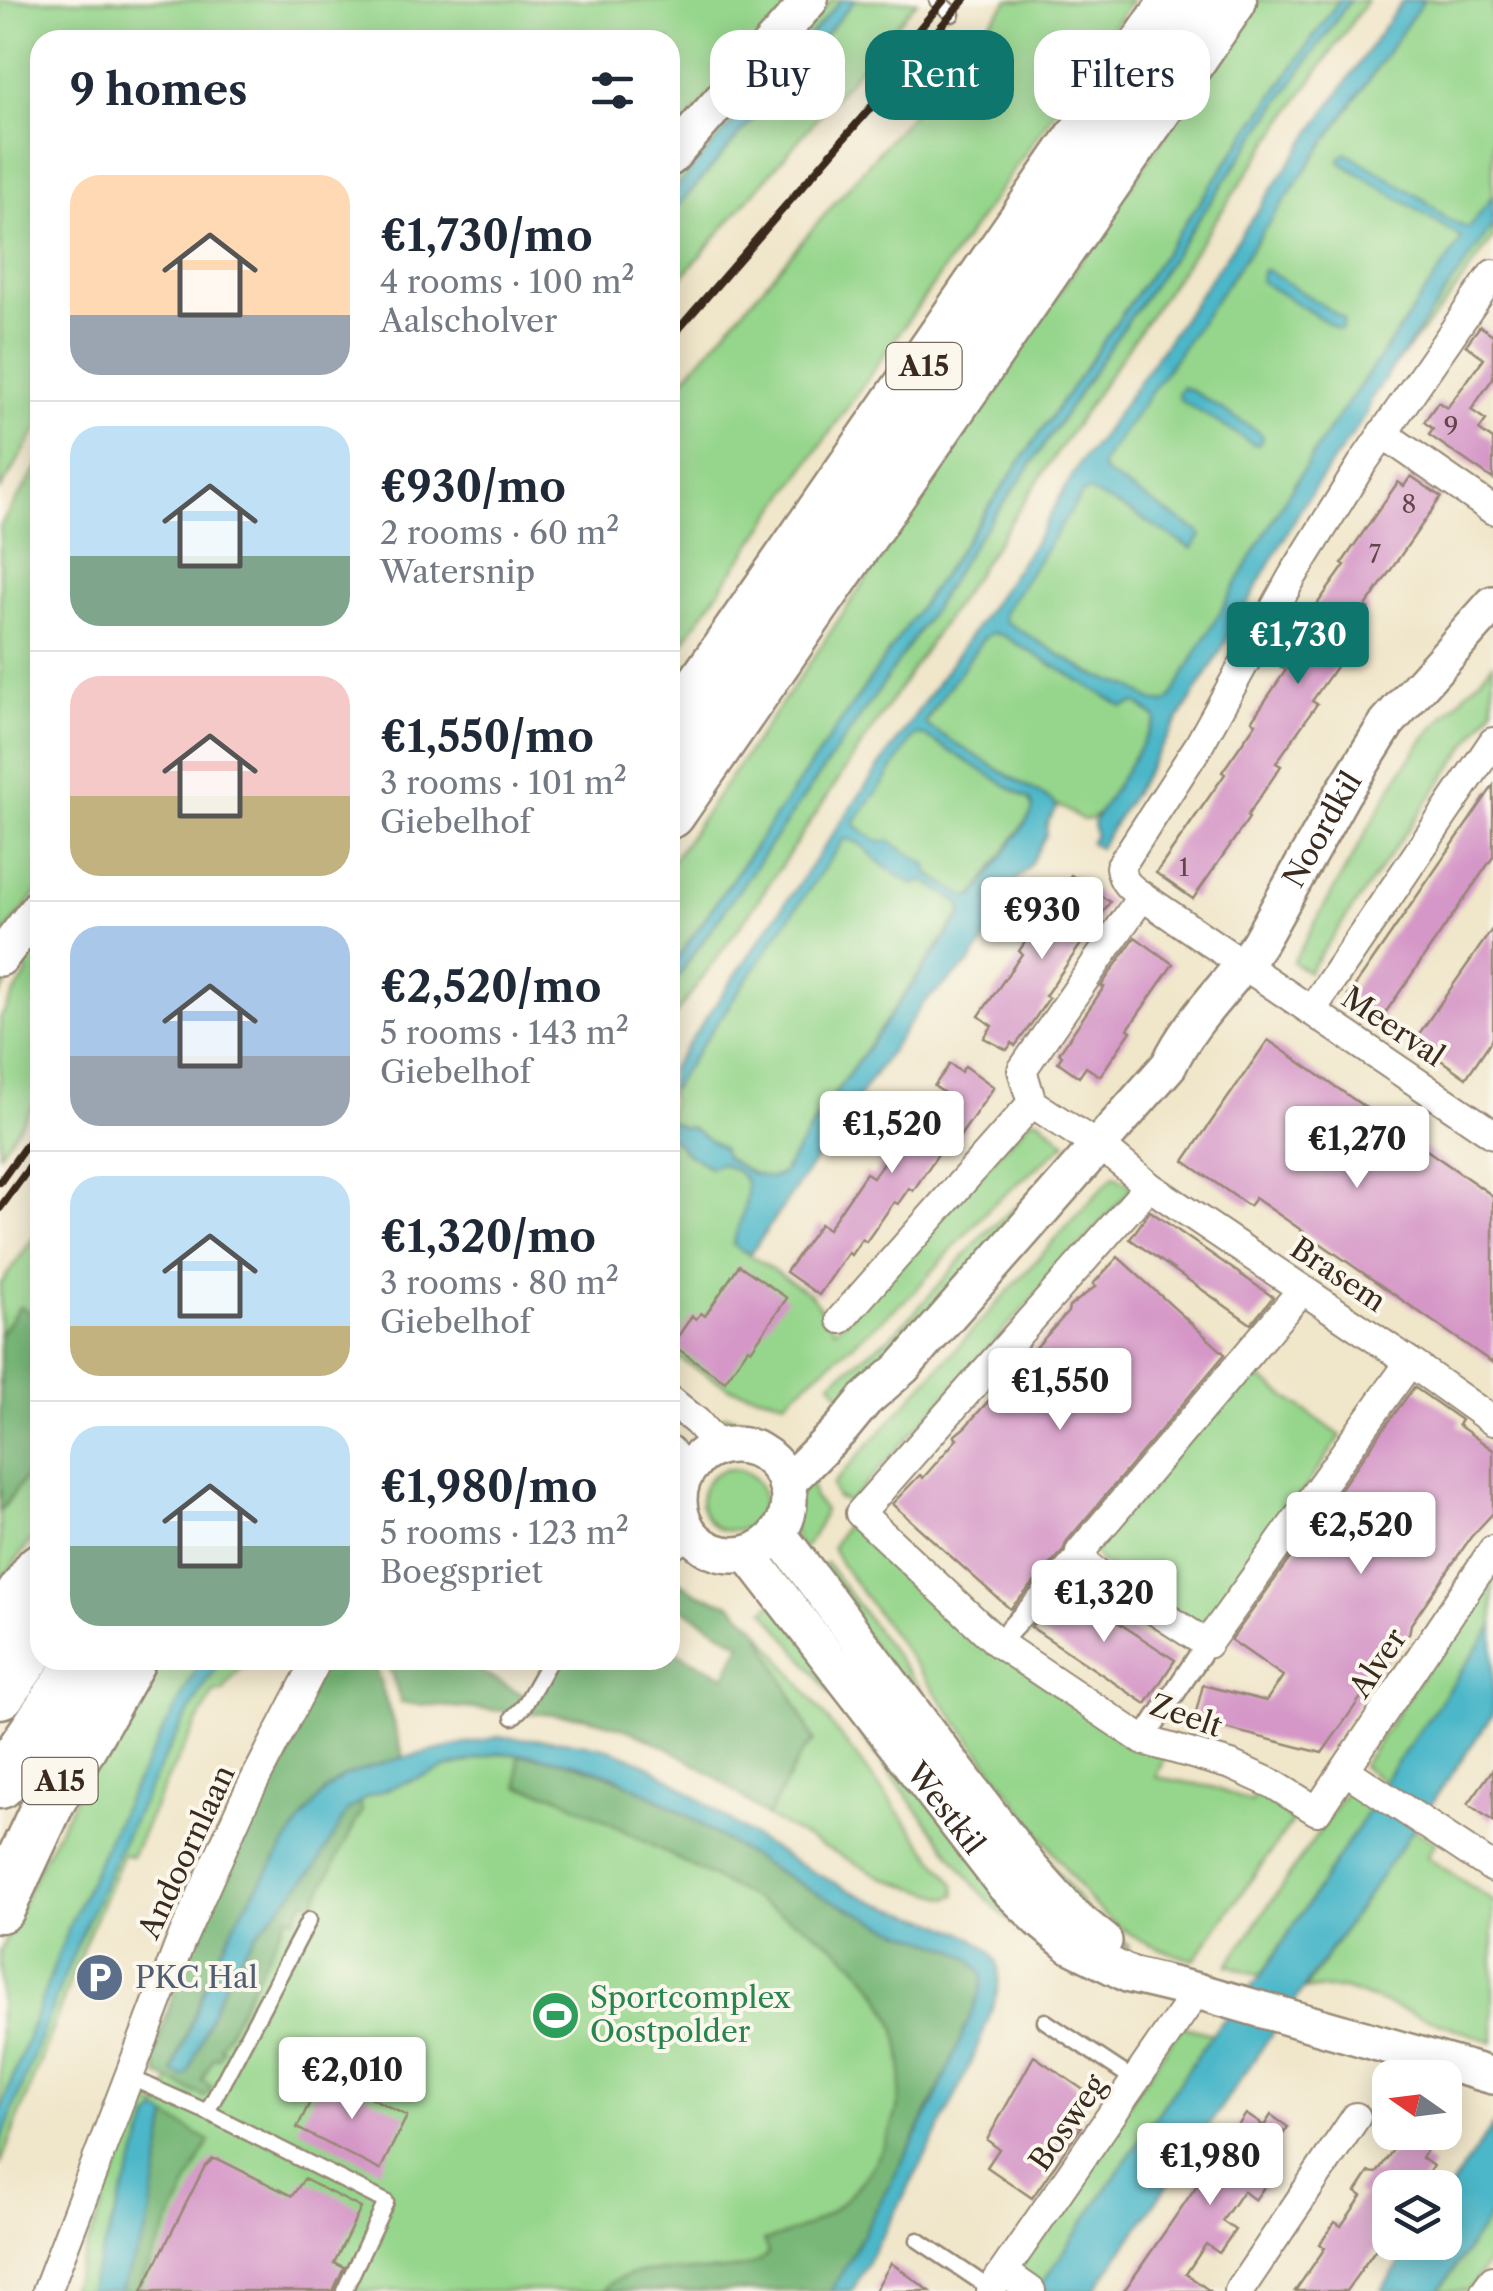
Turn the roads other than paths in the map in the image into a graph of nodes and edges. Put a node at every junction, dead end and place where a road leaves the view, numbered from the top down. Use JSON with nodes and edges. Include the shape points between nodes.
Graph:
{"nodes":[{"id":1,"x":810,"y":0,"type":"edge"},
{"id":2,"x":937,"y":0,"type":"edge"},
{"id":3,"x":1177,"y":0,"type":"edge"},
{"id":4,"x":1231,"y":0,"type":"edge"},
{"id":5,"x":952,"y":14,"type":"dead end"},
{"id":6,"x":680,"y":147,"type":"edge"},
{"id":7,"x":1490,"y":286,"type":"edge"},
{"id":8,"x":1382,"y":434,"type":"junction"},
{"id":9,"x":1493,"y":510,"type":"edge"},
{"id":10,"x":1493,"y":604,"type":"edge"},
{"id":11,"x":1493,"y":629,"type":"edge"},
{"id":12,"x":680,"y":718,"type":"edge"},
{"id":13,"x":1493,"y":742,"type":"edge"},
{"id":14,"x":680,"y":799,"type":"edge"},
{"id":15,"x":1142,"y":896,"type":"junction"},
{"id":16,"x":30,"y":919,"type":"edge"},
{"id":17,"x":0,"y":958,"type":"edge"},
{"id":18,"x":1251,"y":969,"type":"junction"},
{"id":19,"x":1311,"y":1010,"type":"junction"},
{"id":20,"x":1032,"y":1103,"type":"junction"},
{"id":21,"x":1493,"y":1133,"type":"edge"},
{"id":22,"x":1099,"y":1147,"type":"junction"},
{"id":23,"x":1149,"y":1186,"type":"junction"},
{"id":24,"x":1302,"y":1290,"type":"junction"},
{"id":25,"x":841,"y":1319,"type":"dead end"},
{"id":26,"x":1410,"y":1362,"type":"junction"},
{"id":27,"x":680,"y":1407,"type":"edge"},
{"id":28,"x":1493,"y":1422,"type":"edge"},
{"id":29,"x":719,"y":1448,"type":"junction"},
{"id":30,"x":680,"y":1461,"type":"edge"},
{"id":31,"x":777,"y":1471,"type":"junction"},
{"id":32,"x":680,"y":1508,"type":"edge"},
{"id":33,"x":778,"y":1533,"type":"junction"},
{"id":34,"x":680,"y":1540,"type":"edge"},
{"id":35,"x":1493,"y":1550,"type":"edge"},
{"id":36,"x":1080,"y":1552,"type":"junction"},
{"id":37,"x":748,"y":1554,"type":"junction"},
{"id":38,"x":30,"y":1584,"type":"edge"},
{"id":39,"x":0,"y":1626,"type":"edge"},
{"id":40,"x":998,"y":1643,"type":"junction"},
{"id":41,"x":1206,"y":1644,"type":"junction"},
{"id":42,"x":30,"y":1650,"type":"edge"},
{"id":43,"x":77,"y":1670,"type":"edge"},
{"id":44,"x":124,"y":1670,"type":"edge"},
{"id":45,"x":312,"y":1670,"type":"edge"},
{"id":46,"x":544,"y":1670,"type":"edge"},
{"id":47,"x":0,"y":1694,"type":"edge"},
{"id":48,"x":513,"y":1717,"type":"dead end"},
{"id":49,"x":1143,"y":1740,"type":"junction"},
{"id":50,"x":1346,"y":1770,"type":"junction"},
{"id":51,"x":0,"y":1783,"type":"edge"},
{"id":52,"x":1317,"y":1811,"type":"joint"},
{"id":53,"x":1493,"y":1868,"type":"edge"},
{"id":54,"x":0,"y":1907,"type":"edge"},
{"id":55,"x":309,"y":1920,"type":"dead end"},
{"id":56,"x":1209,"y":1995,"type":"junction"},
{"id":57,"x":1046,"y":2021,"type":"dead end"},
{"id":58,"x":1493,"y":2076,"type":"edge"},
{"id":59,"x":129,"y":2077,"type":"junction"},
{"id":60,"x":1137,"y":2081,"type":"junction"},
{"id":61,"x":207,"y":2112,"type":"junction"},
{"id":62,"x":1356,"y":2118,"type":"dead end"},
{"id":63,"x":918,"y":2240,"type":"dead end"},
{"id":64,"x":1493,"y":2280,"type":"edge"},
{"id":65,"x":995,"y":2284,"type":"edge"},
{"id":66,"x":47,"y":2291,"type":"edge"},
{"id":67,"x":344,"y":2291,"type":"edge"},
{"id":68,"x":1032,"y":2291,"type":"edge"},
{"id":69,"x":1238,"y":2291,"type":"edge"},
{"id":70,"x":1486,"y":2291,"type":"edge"}],
"edges":[{"from":1,"to":6,"type":"street"},
{"from":2,"to":5,"type":"lane"},
{"from":3,"to":12,"type":"highway","number":"A15"},
{"from":4,"to":14,"type":"highway","number":"A15"},
{"from":7,"to":8,"type":"street"},
{"from":8,"to":9,"type":"street"},
{"from":8,"to":15,"type":"street","via":[[1120,867],[1127,886]]},
{"from":10,"to":18,"type":"street","name":"Noordkil","via":[[1388,723],[1342,793]]},
{"from":11,"to":18,"type":"street","name":"Noordkil","via":[[1404,724],[1282,934]]},
{"from":13,"to":19,"type":"street"},
{"from":15,"to":18,"type":"street","name":"Meerval"},
{"from":15,"to":20,"type":"street","via":[[1022,1070]]},
{"from":16,"to":17,"type":"street"},
{"from":18,"to":19,"type":"street","name":"Meerval"},
{"from":18,"to":22,"type":"street","name":"Noordkil","via":[[1179,1044]]},
{"from":19,"to":21,"type":"street","name":"Meerval"},
{"from":20,"to":22,"type":"street","name":"Brasem"},
{"from":20,"to":25,"type":"street"},
{"from":22,"to":23,"type":"street","name":"Brasem"},
{"from":22,"to":31,"type":"street","name":"Noordkil","via":[[903,1368],[842,1428]]},
{"from":23,"to":24,"type":"street","name":"Brasem"},
{"from":23,"to":40,"type":"street","name":"Zeelt","via":[[860,1513]]},
{"from":24,"to":26,"type":"street","name":"Brasem"},
{"from":24,"to":36,"type":"street"},
{"from":26,"to":28,"type":"street","name":"Brasem"},
{"from":26,"to":41,"type":"street"},
{"from":27,"to":29,"type":"street"},
{"from":29,"to":30,"type":"street"},
{"from":29,"to":31,"type":"street","via":[[750,1448]]},
{"from":31,"to":33,"type":"street","via":[[788,1497]]},
{"from":32,"to":34,"type":"street"},
{"from":33,"to":37,"type":"street"},
{"from":33,"to":56,"type":"street","name":"Westkil","via":[[1050,1892],[1108,1944]]},
{"from":34,"to":37,"type":"street"},
{"from":35,"to":50,"type":"street","name":"Alver"},
{"from":36,"to":40,"type":"street"},
{"from":36,"to":41,"type":"street","via":[[1089,1568]]},
{"from":37,"to":56,"type":"street","name":"Westkil","via":[[1005,1886],[1041,1921],[1070,1945],[1130,1976]]},
{"from":38,"to":39,"type":"highway"},
{"from":40,"to":49,"type":"street","name":"Zeelt"},
{"from":41,"to":49,"type":"street"},
{"from":42,"to":47,"type":"highway"},
{"from":43,"to":51,"type":"highway","number":"A15"},
{"from":44,"to":54,"type":"highway","number":"A15","via":[[50,1800]]},
{"from":45,"to":59,"type":"street","name":"Andoornlaan","via":[[180,1943]]},
{"from":46,"to":48,"type":"lane"},
{"from":49,"to":52,"type":"street","name":"Zeelt","via":[[1231,1765]]},
{"from":50,"to":52,"type":"street","name":"Alver"},
{"from":50,"to":53,"type":"street"},
{"from":55,"to":61,"type":"lane"},
{"from":56,"to":58,"type":"street","name":"Westkil"},
{"from":56,"to":60,"type":"street","name":"Bosweg"},
{"from":57,"to":60,"type":"lane"},
{"from":59,"to":61,"type":"lane"},
{"from":59,"to":66,"type":"street","name":"Andoornlaan"},
{"from":60,"to":65,"type":"street","name":"Bosweg"},
{"from":61,"to":67,"type":"lane","via":[[386,2202]]},
{"from":62,"to":69,"type":"street"},
{"from":63,"to":65,"type":"lane"},
{"from":64,"to":70,"type":"street"},
{"from":65,"to":68,"type":"street"}]}
